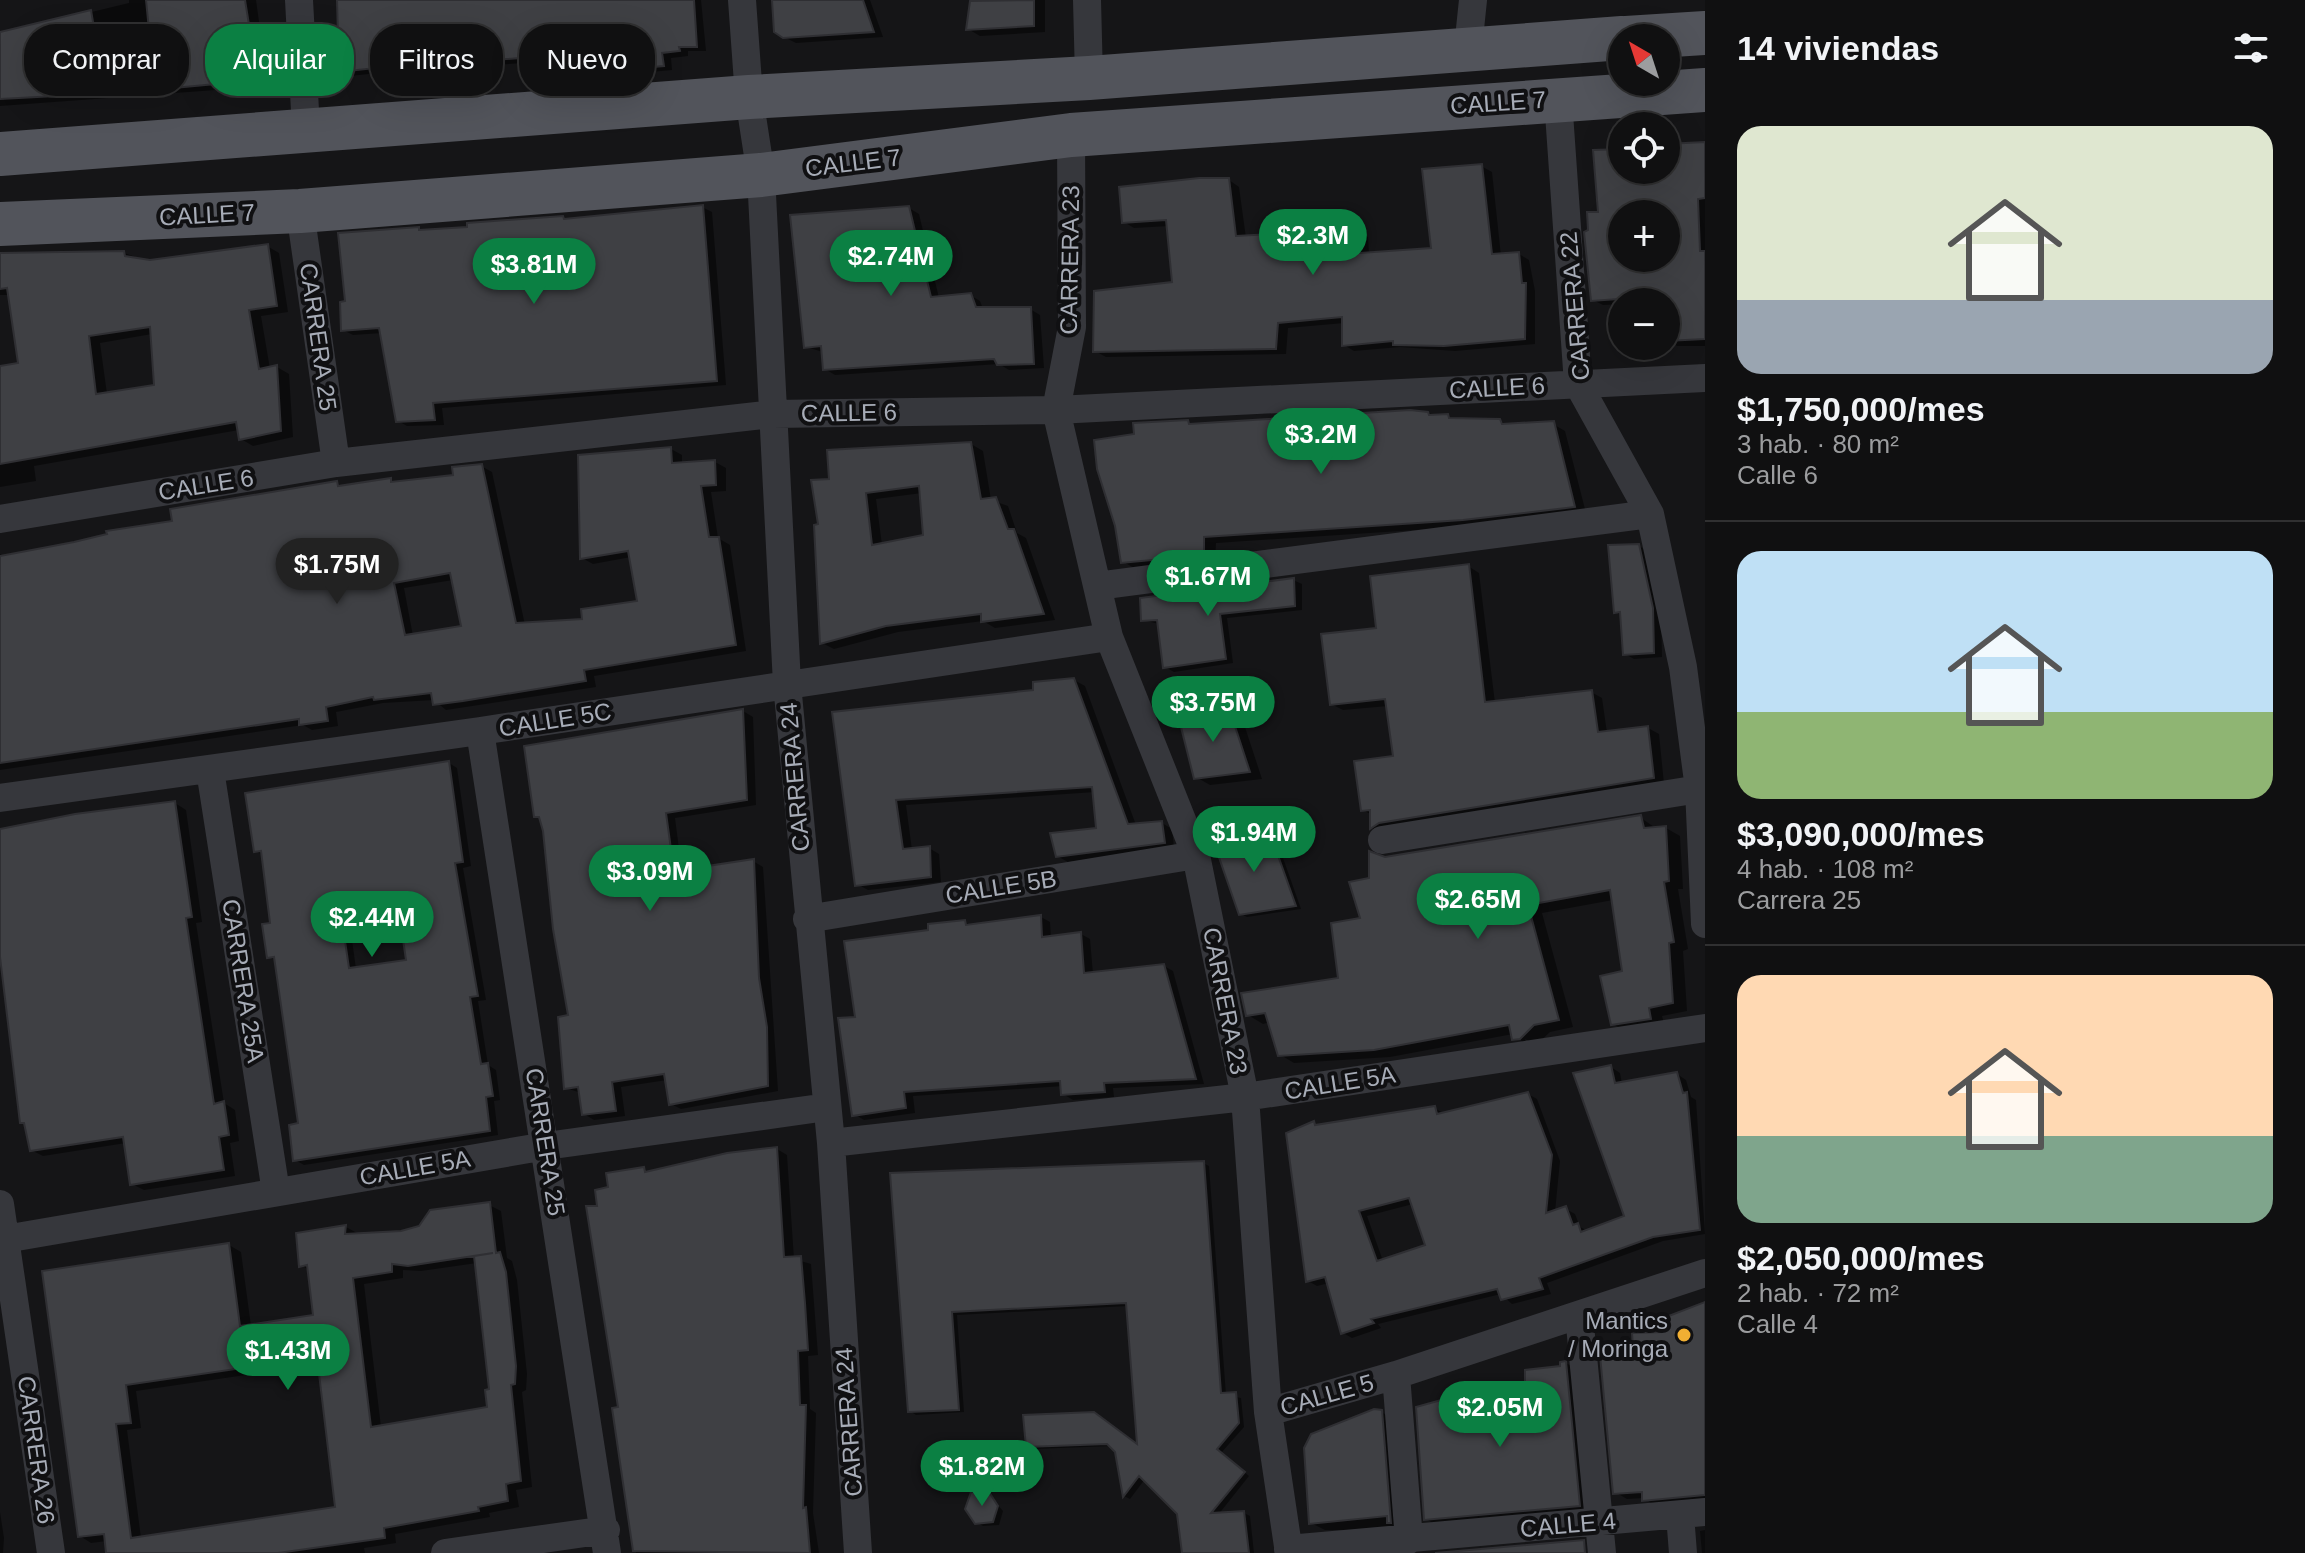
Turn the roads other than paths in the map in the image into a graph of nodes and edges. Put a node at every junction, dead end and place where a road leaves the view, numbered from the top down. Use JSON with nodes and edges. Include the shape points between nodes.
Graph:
{"nodes":[{"id":1,"x":299,"y":0,"type":"edge"},
{"id":2,"x":742,"y":0,"type":"edge"},
{"id":3,"x":1087,"y":0,"type":"edge"},
{"id":4,"x":1473,"y":0,"type":"edge"},
{"id":5,"x":1705,"y":33,"type":"edge"},
{"id":6,"x":1680,"y":35,"type":"edge"},
{"id":7,"x":1608,"y":39,"type":"edge"},
{"id":8,"x":1468,"y":48,"type":"junction"},
{"id":9,"x":1089,"y":78,"type":"junction"},
{"id":10,"x":1705,"y":90,"type":"edge"},
{"id":11,"x":749,"y":97,"type":"junction"},
{"id":12,"x":1558,"y":99,"type":"junction"},
{"id":13,"x":306,"y":129,"type":"junction"},
{"id":14,"x":1071,"y":135,"type":"junction"},
{"id":15,"x":0,"y":154,"type":"edge"},
{"id":16,"x":761,"y":175,"type":"junction"},
{"id":17,"x":300,"y":211,"type":"junction"},
{"id":18,"x":0,"y":224,"type":"edge"},
{"id":19,"x":1705,"y":378,"type":"edge"},
{"id":20,"x":1578,"y":384,"type":"junction"},
{"id":21,"x":1056,"y":410,"type":"junction"},
{"id":22,"x":773,"y":414,"type":"junction"},
{"id":23,"x":336,"y":463,"type":"junction"},
{"id":24,"x":1650,"y":514,"type":"junction"},
{"id":25,"x":0,"y":519,"type":"edge"},
{"id":26,"x":1097,"y":586,"type":"junction"},
{"id":27,"x":1109,"y":637,"type":"junction"},
{"id":28,"x":787,"y":684,"type":"junction"},
{"id":29,"x":480,"y":731,"type":"junction"},
{"id":30,"x":210,"y":770,"type":"junction"},
{"id":31,"x":1699,"y":789,"type":"junction"},
{"id":32,"x":0,"y":798,"type":"edge"},
{"id":33,"x":1382,"y":840,"type":"dead end"},
{"id":34,"x":1196,"y":855,"type":"junction"},
{"id":35,"x":807,"y":919,"type":"junction"},
{"id":36,"x":1705,"y":924,"type":"edge"},
{"id":37,"x":1705,"y":1028,"type":"edge"},
{"id":38,"x":1245,"y":1097,"type":"junction"},
{"id":39,"x":827,"y":1107,"type":"junction"},
{"id":40,"x":831,"y":1143,"type":"junction"},
{"id":41,"x":546,"y":1146,"type":"junction"},
{"id":42,"x":276,"y":1192,"type":"junction"},
{"id":43,"x":0,"y":1204,"type":"edge"},
{"id":44,"x":5,"y":1239,"type":"junction"},
{"id":45,"x":1705,"y":1273,"type":"edge"},
{"id":46,"x":1579,"y":1315,"type":"junction"},
{"id":47,"x":9,"y":1331,"type":"edge"},
{"id":48,"x":1396,"y":1375,"type":"junction"},
{"id":49,"x":1268,"y":1412,"type":"junction"},
{"id":50,"x":1693,"y":1514,"type":"edge"},
{"id":51,"x":1600,"y":1522,"type":"junction"},
{"id":52,"x":1409,"y":1540,"type":"junction"},
{"id":53,"x":607,"y":1542,"type":"edge"},
{"id":54,"x":1289,"y":1551,"type":"edge"},
{"id":55,"x":51,"y":1553,"type":"edge"},
{"id":56,"x":445,"y":1553,"type":"edge"},
{"id":57,"x":858,"y":1553,"type":"edge"},
{"id":58,"x":1602,"y":1553,"type":"edge"},
{"id":59,"x":1683,"y":1553,"type":"edge"}],
"edges":[{"from":1,"to":13,"type":"street"},
{"from":2,"to":11,"type":"street","name":"CARRERA 24"},
{"from":3,"to":9,"type":"street"},
{"from":4,"to":8,"type":"street"},
{"from":5,"to":6,"type":"main road"},
{"from":7,"to":8,"type":"main road"},
{"from":8,"to":9,"type":"main road"},
{"from":9,"to":11,"type":"main road"},
{"from":10,"to":12,"type":"main road","name":"CALLE 7"},
{"from":11,"to":13,"type":"main road"},
{"from":11,"to":16,"type":"street","name":"CARRERA 24"},
{"from":12,"to":14,"type":"main road","name":"CALLE 7"},
{"from":12,"to":20,"type":"street","name":"CARRERA 22"},
{"from":13,"to":15,"type":"main road"},
{"from":14,"to":16,"type":"main road","name":"CALLE 7"},
{"from":14,"to":21,"type":"street","name":"CARRERA 23","via":[[1072,327]]},
{"from":16,"to":17,"type":"main road","name":"CALLE 7"},
{"from":16,"to":22,"type":"street","name":"CARRERA 24"},
{"from":17,"to":18,"type":"main road","name":"CALLE 7"},
{"from":17,"to":23,"type":"street","name":"CARRERA 25"},
{"from":19,"to":20,"type":"street","name":"CALLE 6"},
{"from":20,"to":21,"type":"street","name":"CALLE 6"},
{"from":20,"to":24,"type":"street","name":"CARRERA 22"},
{"from":21,"to":22,"type":"street","name":"CALLE 6"},
{"from":21,"to":26,"type":"street","name":"CARRERA 23"},
{"from":22,"to":23,"type":"street","name":"CALLE 6"},
{"from":22,"to":28,"type":"street","name":"CARRERA 24"},
{"from":23,"to":25,"type":"street","name":"CALLE 6"},
{"from":24,"to":26,"type":"street"},
{"from":24,"to":31,"type":"street","name":"CARRERA 22","via":[[1683,667]]},
{"from":26,"to":27,"type":"street","name":"CARRERA 23"},
{"from":27,"to":28,"type":"street","name":"CALLE 5C"},
{"from":27,"to":34,"type":"street","name":"CARRERA 23"},
{"from":28,"to":29,"type":"street","name":"CALLE 5C"},
{"from":28,"to":35,"type":"street","name":"CARRERA 24"},
{"from":29,"to":30,"type":"street","name":"CALLE 5C"},
{"from":29,"to":41,"type":"street","name":"CARRERA 25"},
{"from":30,"to":32,"type":"street","name":"CALLE 5C"},
{"from":30,"to":42,"type":"street","name":"CARRERA 25A"},
{"from":31,"to":33,"type":"street"},
{"from":31,"to":36,"type":"street","name":"CARRERA 22"},
{"from":34,"to":35,"type":"street","name":"CALLE 5B"},
{"from":34,"to":38,"type":"street","name":"CARRERA 23"},
{"from":35,"to":39,"type":"street","name":"CARRERA 24"},
{"from":37,"to":38,"type":"street","name":"CALLE 5A"},
{"from":38,"to":40,"type":"street","name":"CALLE 5A"},
{"from":38,"to":49,"type":"street","name":"CARRERA 23"},
{"from":39,"to":40,"type":"street","name":"CARRERA 24"},
{"from":39,"to":41,"type":"street","name":"CALLE 5A"},
{"from":40,"to":57,"type":"street","name":"CARRERA 24"},
{"from":41,"to":42,"type":"street","name":"CALLE 5A"},
{"from":41,"to":53,"type":"street","name":"CARRERA 25"},
{"from":42,"to":44,"type":"street","name":"CALLE 5A"},
{"from":43,"to":44,"type":"street","name":"CARRERA 26"},
{"from":44,"to":47,"type":"street","name":"CARRERA 26"},
{"from":45,"to":46,"type":"street","name":"CALLE 5"},
{"from":46,"to":48,"type":"street","name":"CALLE 5"},
{"from":46,"to":51,"type":"street"},
{"from":47,"to":55,"type":"street","name":"CARRERA 26"},
{"from":48,"to":49,"type":"street","name":"CALLE 5"},
{"from":48,"to":52,"type":"street"},
{"from":49,"to":54,"type":"street","name":"CARRERA 23"},
{"from":50,"to":51,"type":"street","name":"CALLE 4"},
{"from":50,"to":59,"type":"street"},
{"from":51,"to":52,"type":"street","name":"CALLE 4"},
{"from":51,"to":58,"type":"street"},
{"from":52,"to":54,"type":"street","name":"CALLE 4"},
{"from":53,"to":56,"type":"street"}]}
